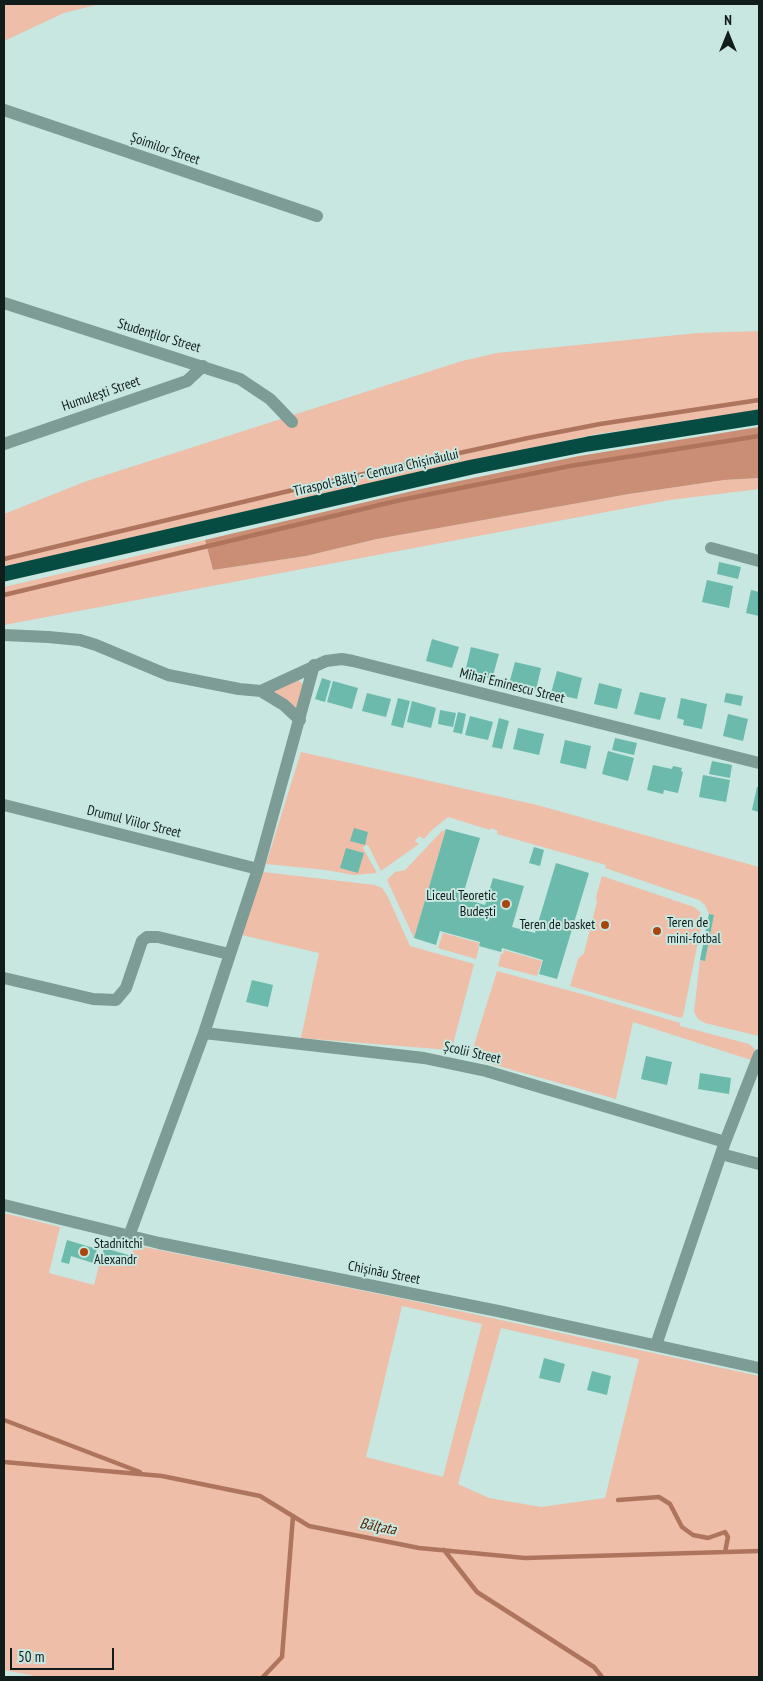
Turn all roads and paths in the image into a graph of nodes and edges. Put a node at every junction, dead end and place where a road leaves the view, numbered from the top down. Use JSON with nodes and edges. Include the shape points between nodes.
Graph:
{"nodes":[{"id":1,"x":4,"y":110,"type":"edge"},
{"id":2,"x":318,"y":216,"type":"dead end"},
{"id":3,"x":4,"y":304,"type":"edge"},
{"id":4,"x":204,"y":366,"type":"junction"},
{"id":5,"x":759,"y":417,"type":"edge"},
{"id":6,"x":292,"y":422,"type":"dead end"},
{"id":7,"x":4,"y":444,"type":"edge"},
{"id":8,"x":710,"y":548,"type":"dead end"},
{"id":9,"x":759,"y":561,"type":"edge"},
{"id":10,"x":4,"y":574,"type":"edge"},
{"id":11,"x":4,"y":636,"type":"edge"},
{"id":12,"x":314,"y":665,"type":"junction"},
{"id":13,"x":261,"y":691,"type":"junction"},
{"id":14,"x":300,"y":720,"type":"junction"},
{"id":15,"x":759,"y":763,"type":"edge"},
{"id":16,"x":4,"y":804,"type":"edge"},
{"id":17,"x":258,"y":868,"type":"junction"},
{"id":18,"x":229,"y":954,"type":"junction"},
{"id":19,"x":4,"y":978,"type":"edge"},
{"id":20,"x":204,"y":1033,"type":"junction"},
{"id":21,"x":759,"y":1055,"type":"edge"},
{"id":22,"x":756,"y":1075,"type":"edge"},
{"id":23,"x":723,"y":1148,"type":"junction"},
{"id":24,"x":759,"y":1164,"type":"edge"},
{"id":25,"x":4,"y":1205,"type":"edge"},
{"id":26,"x":129,"y":1236,"type":"junction"},
{"id":27,"x":656,"y":1345,"type":"junction"},
{"id":28,"x":759,"y":1368,"type":"edge"}],
"edges":[{"from":1,"to":2,"type":"street","name":"Șoimilor Street"},
{"from":3,"to":4,"type":"street","name":"Studenților Street"},
{"from":4,"to":6,"type":"street","name":"Studenților Street","via":[[240,379],[270,399]]},
{"from":4,"to":7,"type":"street","name":"Humulești Street","via":[[187,381]]},
{"from":5,"to":10,"type":"highway","name":"Tiraspol-Bălţi - Centura Chișinăului","via":[[598,442],[472,468]]},
{"from":8,"to":9,"type":"street"},
{"from":11,"to":13,"type":"street","via":[[80,640],[168,675]]},
{"from":12,"to":13,"type":"street","name":"Mihai Eminescu Street"},
{"from":12,"to":14,"type":"street"},
{"from":12,"to":15,"type":"street","name":"Mihai Eminescu Street","via":[[342,659],[353,661]]},
{"from":13,"to":14,"type":"street"},
{"from":14,"to":17,"type":"street"},
{"from":16,"to":17,"type":"street","name":"Drumul Viilor Street"},
{"from":17,"to":18,"type":"street"},
{"from":18,"to":19,"type":"street","via":[[147,937],[142,941],[126,988],[116,1000],[93,999]]},
{"from":18,"to":20,"type":"street"},
{"from":20,"to":23,"type":"street","name":"Școlii Street","via":[[424,1058],[477,1068]]},
{"from":20,"to":26,"type":"street"},
{"from":21,"to":22,"type":"street"},
{"from":22,"to":23,"type":"street"},
{"from":23,"to":24,"type":"street","name":"Școlii Street"},
{"from":23,"to":27,"type":"street"},
{"from":25,"to":26,"type":"street","name":"Chișinău Street"},
{"from":26,"to":27,"type":"street","name":"Chișinău Street"},
{"from":27,"to":28,"type":"street","name":"Chișinău Street"}]}
